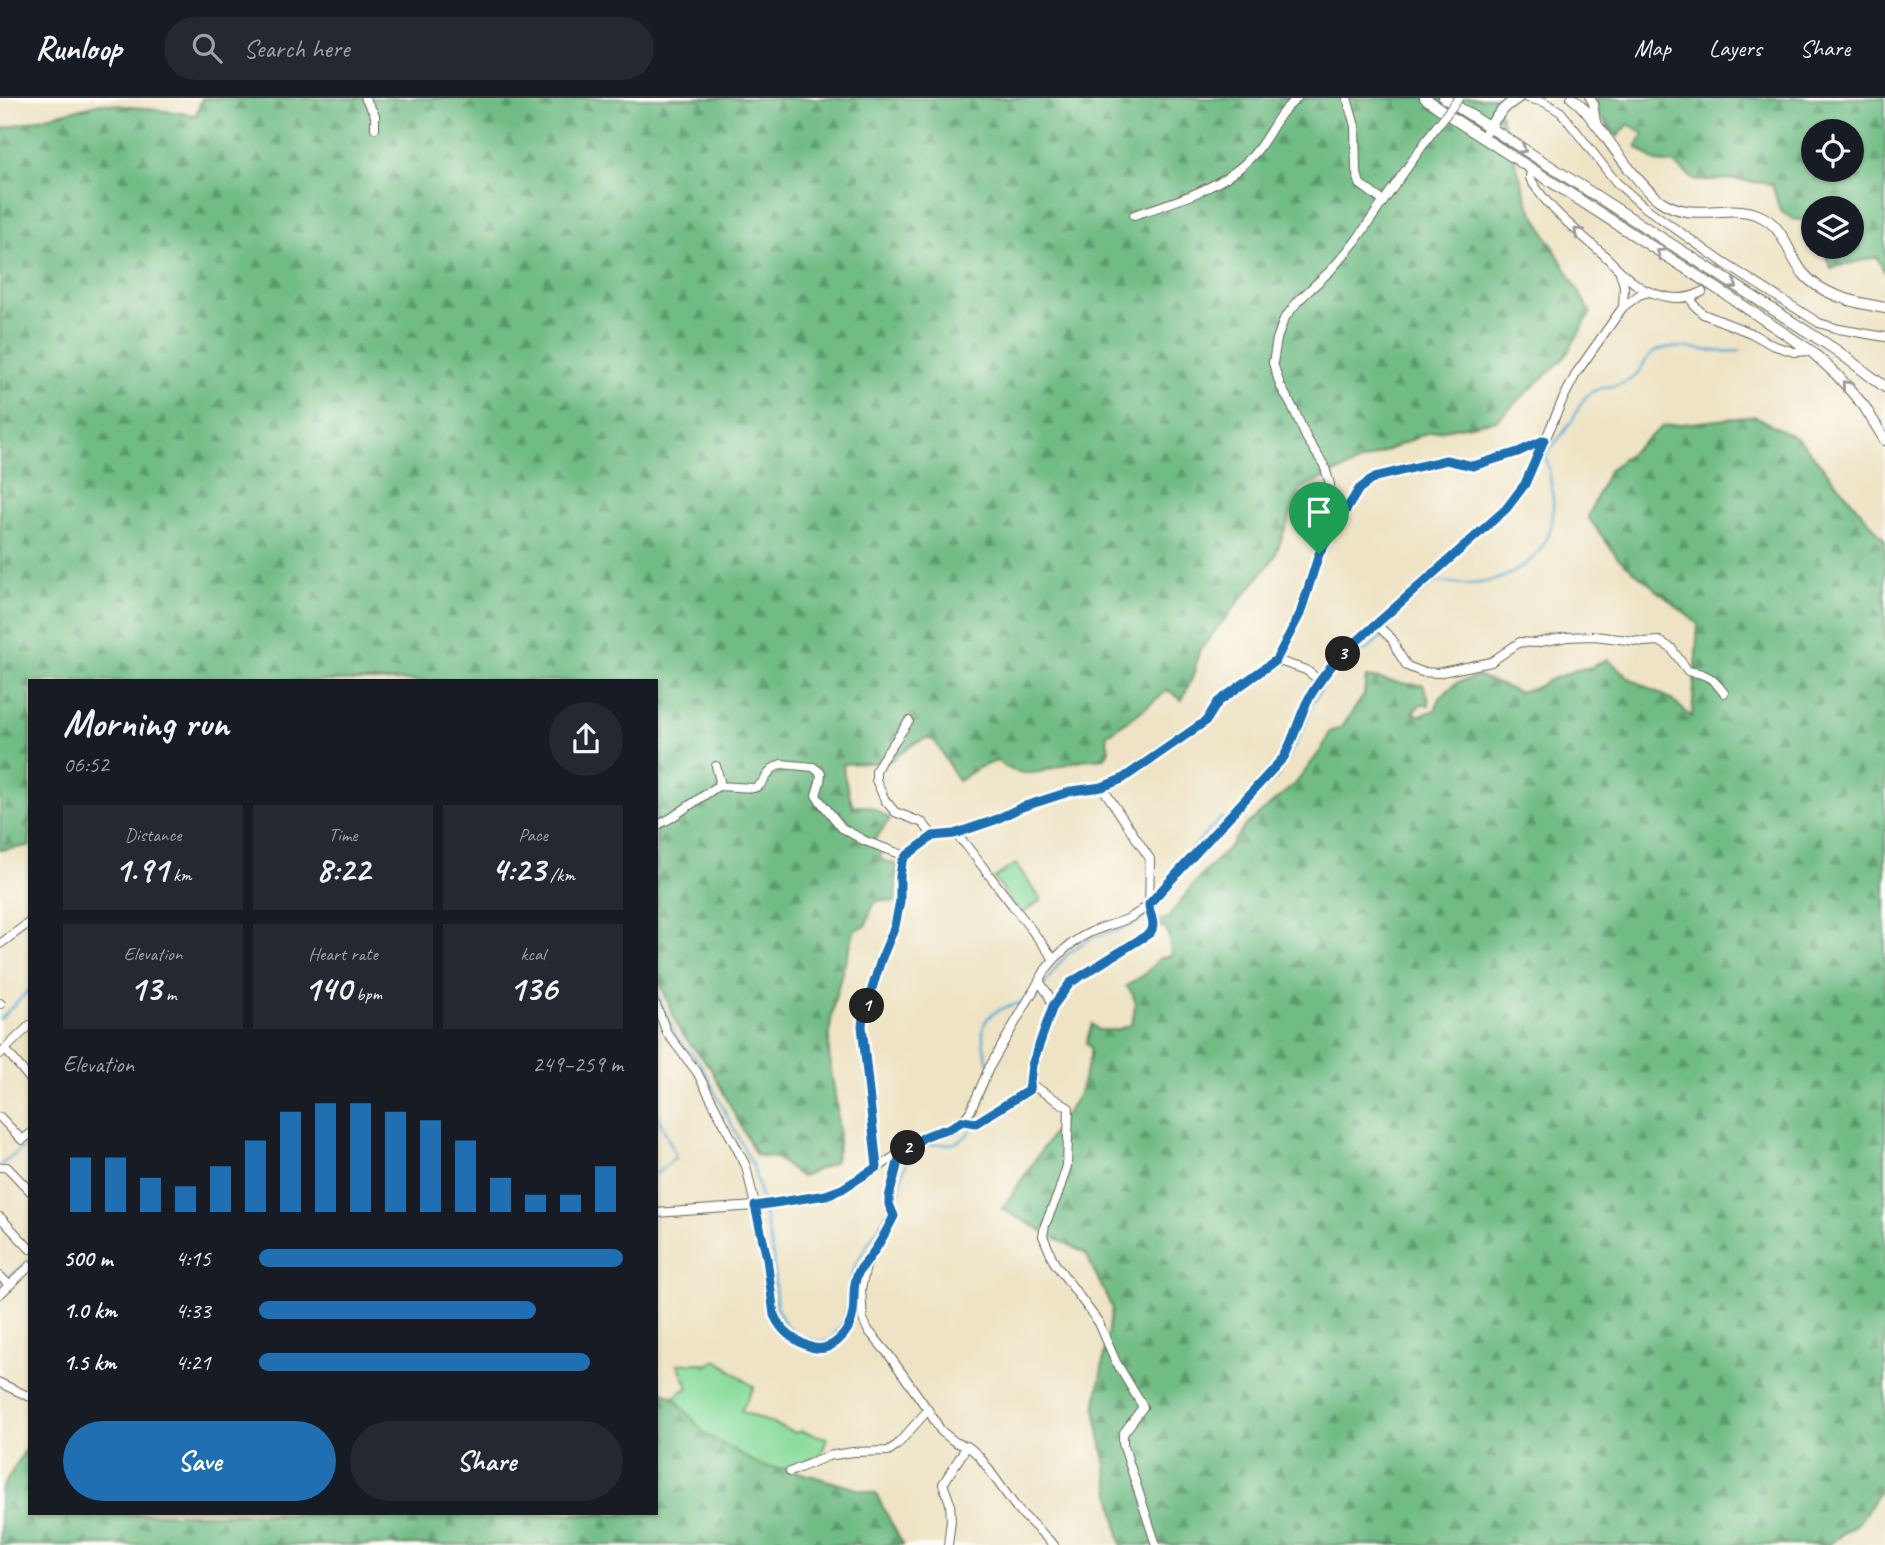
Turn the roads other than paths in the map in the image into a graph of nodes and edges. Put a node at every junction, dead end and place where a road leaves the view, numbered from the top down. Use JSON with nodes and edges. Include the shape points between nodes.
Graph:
{"nodes":[{"id":1,"x":365,"y":98,"type":"edge"},
{"id":2,"x":1297,"y":98,"type":"edge"},
{"id":3,"x":1347,"y":98,"type":"edge"},
{"id":4,"x":1425,"y":98,"type":"edge"},
{"id":5,"x":1444,"y":98,"type":"edge"},
{"id":6,"x":1459,"y":98,"type":"edge"},
{"id":7,"x":1518,"y":98,"type":"edge"},
{"id":8,"x":1527,"y":98,"type":"edge"},
{"id":9,"x":1572,"y":98,"type":"edge"},
{"id":10,"x":1590,"y":98,"type":"edge"},
{"id":11,"x":1597,"y":125,"type":"junction"},
{"id":12,"x":374,"y":128,"type":"dead end"},
{"id":13,"x":1486,"y":133,"type":"junction"},
{"id":14,"x":1531,"y":170,"type":"junction"},
{"id":15,"x":1383,"y":201,"type":"junction"},
{"id":16,"x":1134,"y":215,"type":"dead end"},
{"id":17,"x":1619,"y":270,"type":"junction"},
{"id":18,"x":1648,"y":292,"type":"junction"},
{"id":19,"x":1702,"y":292,"type":"tunnel mouth"},
{"id":20,"x":1691,"y":298,"type":"junction"},
{"id":21,"x":1623,"y":307,"type":"junction"},
{"id":22,"x":1885,"y":308,"type":"edge"},
{"id":23,"x":1885,"y":337,"type":"edge"},
{"id":24,"x":1811,"y":351,"type":"junction"},
{"id":25,"x":1885,"y":387,"type":"edge"},
{"id":26,"x":1544,"y":440,"type":"junction"},
{"id":27,"x":1885,"y":440,"type":"edge"},
{"id":28,"x":1319,"y":554,"type":"junction"},
{"id":29,"x":1382,"y":630,"type":"junction"},
{"id":30,"x":1276,"y":660,"type":"junction"},
{"id":31,"x":1320,"y":681,"type":"junction"},
{"id":32,"x":1724,"y":693,"type":"dead end"},
{"id":33,"x":909,"y":721,"type":"dead end"},
{"id":34,"x":716,"y":766,"type":"dead end"},
{"id":35,"x":718,"y":786,"type":"junction"},
{"id":36,"x":1102,"y":787,"type":"junction"},
{"id":37,"x":658,"y":825,"type":"edge"},
{"id":38,"x":954,"y":834,"type":"junction"},
{"id":39,"x":933,"y":836,"type":"junction"},
{"id":40,"x":906,"y":856,"type":"junction"},
{"id":41,"x":1150,"y":910,"type":"junction"},
{"id":42,"x":28,"y":923,"type":"edge"},
{"id":43,"x":0,"y":944,"type":"edge"},
{"id":44,"x":1054,"y":959,"type":"junction"},
{"id":45,"x":1042,"y":985,"type":"junction"},
{"id":46,"x":1053,"y":1006,"type":"junction"},
{"id":47,"x":658,"y":1010,"type":"edge"},
{"id":48,"x":28,"y":1027,"type":"edge"},
{"id":49,"x":3,"y":1051,"type":"edge"},
{"id":50,"x":28,"y":1077,"type":"edge"},
{"id":51,"x":1029,"y":1090,"type":"junction"},
{"id":52,"x":0,"y":1117,"type":"edge"},
{"id":53,"x":969,"y":1122,"type":"junction"},
{"id":54,"x":28,"y":1136,"type":"edge"},
{"id":55,"x":900,"y":1154,"type":"junction"},
{"id":56,"x":2,"y":1167,"type":"edge"},
{"id":57,"x":877,"y":1167,"type":"junction"},
{"id":58,"x":28,"y":1185,"type":"edge"},
{"id":59,"x":755,"y":1206,"type":"junction"},
{"id":60,"x":658,"y":1213,"type":"edge"},
{"id":61,"x":0,"y":1217,"type":"edge"},
{"id":62,"x":28,"y":1247,"type":"edge"},
{"id":63,"x":867,"y":1262,"type":"junction"},
{"id":64,"x":28,"y":1268,"type":"edge"},
{"id":65,"x":0,"y":1276,"type":"edge"},
{"id":66,"x":9,"y":1286,"type":"junction"},
{"id":67,"x":0,"y":1294,"type":"edge"},
{"id":68,"x":0,"y":1383,"type":"edge"},
{"id":69,"x":28,"y":1396,"type":"edge"},
{"id":70,"x":928,"y":1410,"type":"junction"},
{"id":71,"x":967,"y":1446,"type":"junction"},
{"id":72,"x":790,"y":1472,"type":"dead end"},
{"id":73,"x":948,"y":1545,"type":"edge"},
{"id":74,"x":1054,"y":1545,"type":"edge"},
{"id":75,"x":1156,"y":1545,"type":"edge"}],
"edges":[{"from":1,"to":12,"type":"street","via":[[375,115]]},
{"from":2,"to":16,"type":"street","via":[[1282,112],[1254,155],[1238,168],[1213,185]]},
{"from":3,"to":15,"type":"street","via":[[1360,184]]},
{"from":4,"to":13,"type":"street"},
{"from":5,"to":13,"type":"street"},
{"from":6,"to":15,"type":"street","bridge":true},
{"from":7,"to":13,"type":"street","via":[[1499,112]]},
{"from":8,"to":23,"type":"street","via":[[1560,112],[1621,188],[1723,265],[1819,323]]},
{"from":9,"to":11,"type":"street"},
{"from":10,"to":11,"type":"street"},
{"from":11,"to":22,"type":"street","via":[[1659,199],[1693,212],[1757,214],[1776,227],[1803,273],[1821,289]]},
{"from":13,"to":14,"type":"street"},
{"from":13,"to":25,"type":"street","one_way":true,"via":[[1836,350]]},
{"from":17,"to":14,"type":"street","one_way":true,"via":[[1546,203],[1530,178]]},
{"from":24,"to":14,"type":"street","one_way":true},
{"from":15,"to":28,"type":"street","via":[[1331,270],[1284,319],[1277,339],[1273,363],[1280,385],[1330,484],[1330,511],[1319,534]]},
{"from":17,"to":18,"type":"street"},
{"from":17,"to":21,"type":"street"},
{"from":18,"to":20,"type":"street"},
{"from":18,"to":21,"type":"street"},
{"from":19,"to":20,"type":"street"},
{"from":20,"to":24,"type":"street","via":[[1703,314],[1772,345],[1794,352]]},
{"from":21,"to":26,"type":"street","via":[[1577,372]]},
{"from":27,"to":24,"type":"street","one_way":true,"via":[[1864,406]]},
{"from":26,"to":28,"type":"street","via":[[1473,466],[1446,460],[1375,477],[1359,489]]},
{"from":26,"to":29,"type":"street","via":[[1525,484],[1506,509]]},
{"from":28,"to":30,"type":"street","via":[[1300,614]]},
{"from":29,"to":31,"type":"street","via":[[1338,658]]},
{"from":29,"to":32,"type":"street","via":[[1407,666],[1437,673],[1491,662],[1520,642],[1567,636],[1659,641],[1671,648],[1688,671],[1705,674]]},
{"from":30,"to":31,"type":"street","via":[[1306,670]]},
{"from":30,"to":36,"type":"street","via":[[1218,702],[1206,721],[1122,779]]},
{"from":31,"to":41,"type":"street","via":[[1284,757]]},
{"from":33,"to":39,"type":"street","via":[[881,761],[876,780],[895,812],[923,823]]},
{"from":34,"to":35,"type":"street"},
{"from":35,"to":37,"type":"street"},
{"from":35,"to":40,"type":"street","via":[[754,788],[780,764],[813,767],[821,773],[817,797],[842,828]]},
{"from":36,"to":38,"type":"street","via":[[1072,791]]},
{"from":36,"to":41,"type":"street","via":[[1150,859]]},
{"from":38,"to":39,"type":"street"},
{"from":38,"to":44,"type":"street"},
{"from":39,"to":40,"type":"street"},
{"from":40,"to":57,"type":"street","via":[[895,926],[862,1026]]},
{"from":41,"to":44,"type":"street","via":[[1091,932]]},
{"from":41,"to":46,"type":"street","via":[[1150,933],[1070,983]]},
{"from":42,"to":43,"type":"street"},
{"from":44,"to":45,"type":"street"},
{"from":45,"to":46,"type":"street"},
{"from":45,"to":53,"type":"street","via":[[991,1066]]},
{"from":46,"to":51,"type":"street","via":[[1032,1065]]},
{"from":47,"to":59,"type":"street","via":[[667,1033],[697,1072],[738,1149]]},
{"from":48,"to":49,"type":"street"},
{"from":49,"to":50,"type":"street"},
{"from":51,"to":53,"type":"street"},
{"from":51,"to":75,"type":"street","via":[[1035,1087],[1069,1108],[1068,1166],[1043,1236],[1054,1262],[1099,1323],[1143,1407],[1123,1434],[1123,1444]]},
{"from":52,"to":54,"type":"street","via":[[22,1140]]},
{"from":53,"to":55,"type":"street","via":[[924,1137]]},
{"from":55,"to":57,"type":"street"},
{"from":55,"to":63,"type":"street","via":[[889,1197],[892,1219]]},
{"from":56,"to":58,"type":"street"},
{"from":57,"to":59,"type":"street","via":[[826,1195]]},
{"from":59,"to":60,"type":"street"},
{"from":59,"to":63,"type":"street","via":[[774,1315],[788,1336],[811,1348],[834,1344],[849,1326],[855,1282]]},
{"from":61,"to":62,"type":"street"},
{"from":63,"to":70,"type":"street","via":[[861,1289],[863,1319]]},
{"from":64,"to":66,"type":"street"},
{"from":65,"to":66,"type":"street"},
{"from":66,"to":67,"type":"street"},
{"from":68,"to":69,"type":"street"},
{"from":70,"to":71,"type":"street","via":[[946,1437]]},
{"from":70,"to":72,"type":"street","via":[[888,1451],[828,1456]]},
{"from":71,"to":73,"type":"street","via":[[943,1484],[950,1503]]},
{"from":71,"to":74,"type":"street","via":[[1018,1510]]}]}
